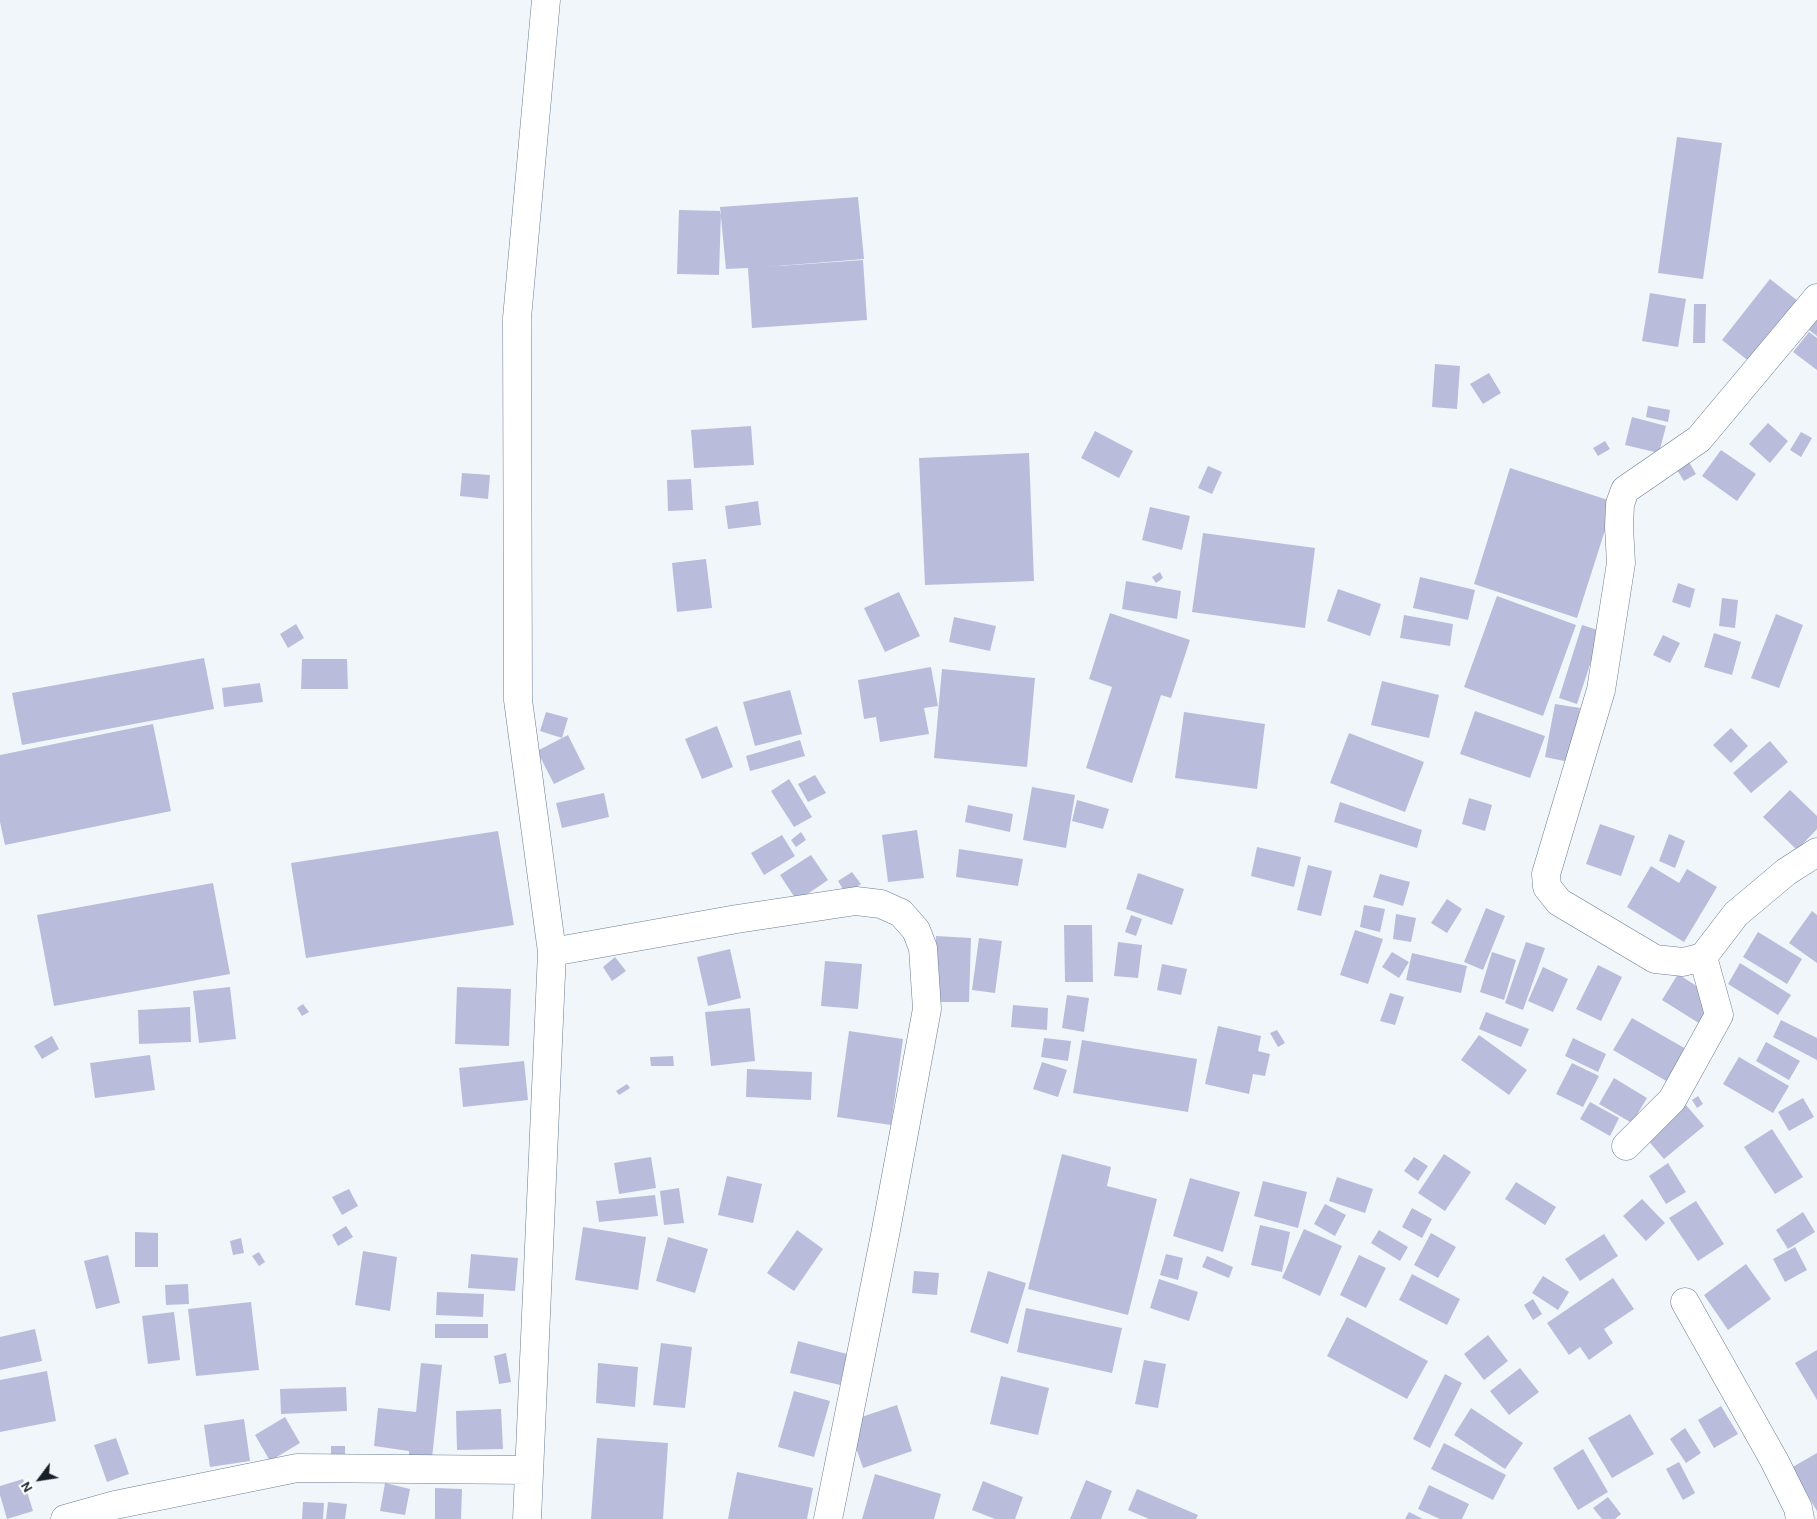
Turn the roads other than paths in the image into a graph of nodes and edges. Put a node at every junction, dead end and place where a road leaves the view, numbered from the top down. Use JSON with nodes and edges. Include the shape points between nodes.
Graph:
{"nodes":[{"id":1,"x":546,"y":0,"type":"edge"},
{"id":2,"x":1817,"y":298,"type":"edge"},
{"id":3,"x":1817,"y":852,"type":"edge"},
{"id":4,"x":552,"y":952,"type":"junction"},
{"id":5,"x":1703,"y":957,"type":"junction"},
{"id":6,"x":1626,"y":1146,"type":"dead end"},
{"id":7,"x":1685,"y":1302,"type":"dead end"},
{"id":8,"x":529,"y":1470,"type":"junction"},
{"id":9,"x":65,"y":1519,"type":"edge"},
{"id":10,"x":527,"y":1519,"type":"edge"},
{"id":11,"x":828,"y":1519,"type":"edge"},
{"id":12,"x":1800,"y":1519,"type":"edge"}],
"edges":[{"from":1,"to":4,"type":"street","via":[[517,318],[518,700]]},
{"from":2,"to":5,"type":"street","via":[[1699,439],[1625,490],[1620,504],[1621,563],[1601,690],[1546,874],[1547,887],[1559,902],[1655,959],[1682,962]]},
{"from":3,"to":5,"type":"street","via":[[1786,872],[1736,914]]},
{"from":4,"to":8,"type":"street"},
{"from":4,"to":11,"type":"street","via":[[856,901],[881,904],[901,913],[916,930],[922,948],[927,1009]]},
{"from":5,"to":6,"type":"street","via":[[1719,1014],[1672,1100]]},
{"from":7,"to":12,"type":"street","via":[[1774,1460],[1798,1508]]},
{"from":8,"to":9,"type":"street","via":[[297,1468],[115,1505]]},
{"from":8,"to":10,"type":"street"}]}
